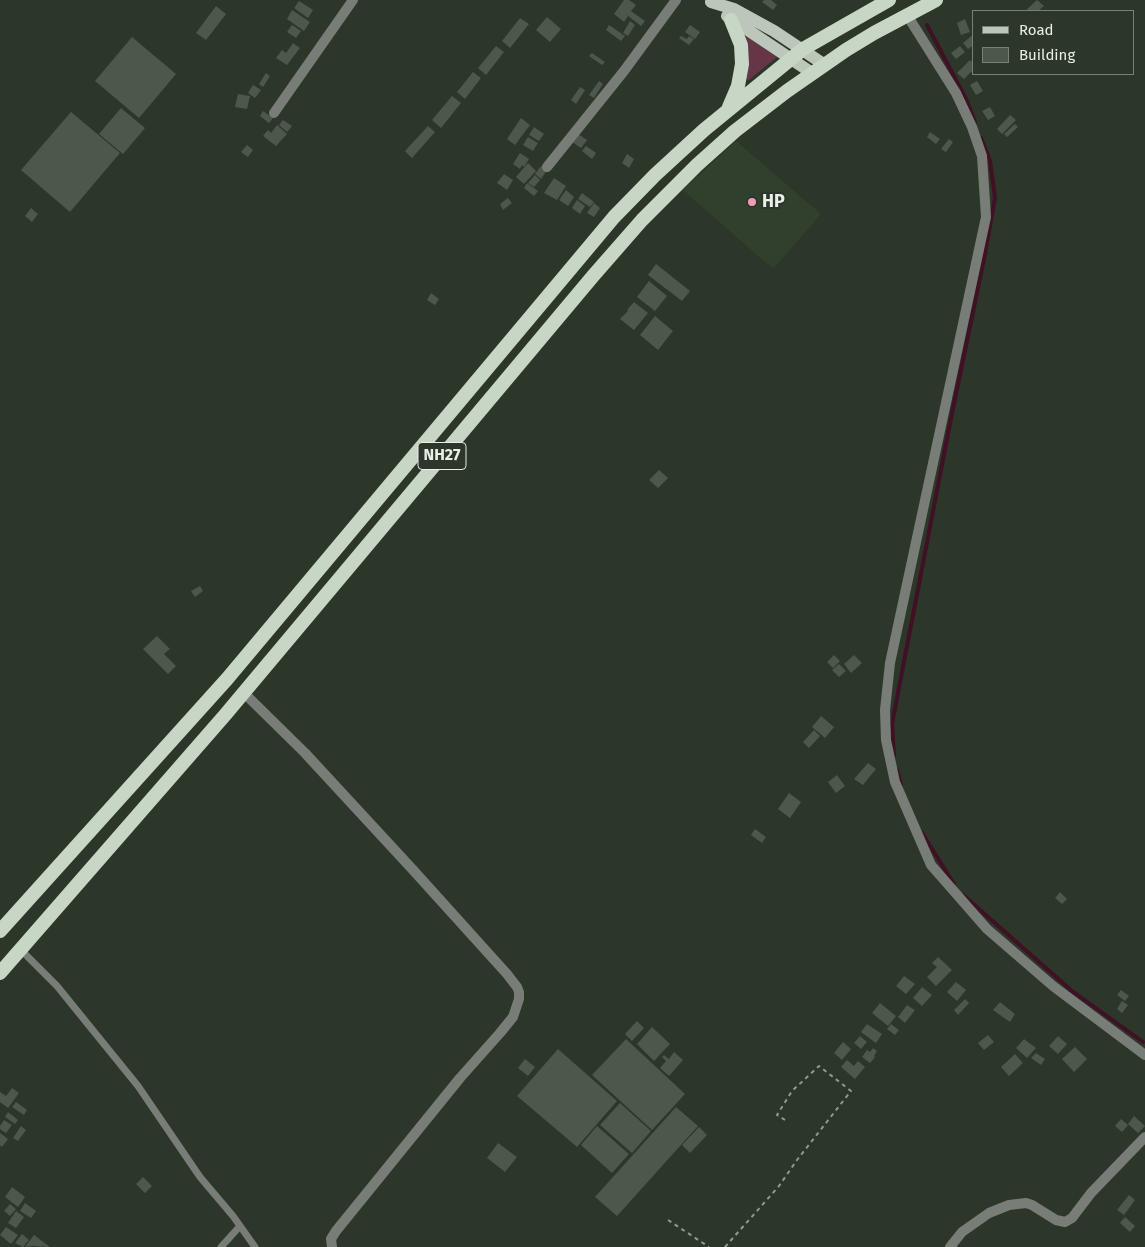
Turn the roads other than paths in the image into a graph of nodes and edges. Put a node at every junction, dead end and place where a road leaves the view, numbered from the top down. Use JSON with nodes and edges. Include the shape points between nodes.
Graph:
{"nodes":[{"id":1,"x":353,"y":0,"type":"edge"},
{"id":2,"x":676,"y":0,"type":"edge"},
{"id":3,"x":889,"y":0,"type":"edge"},
{"id":4,"x":936,"y":0,"type":"edge"},
{"id":5,"x":710,"y":1,"type":"edge"},
{"id":6,"x":907,"y":15,"type":"junction"},
{"id":7,"x":731,"y":20,"type":"junction"},
{"id":8,"x":803,"y":49,"type":"junction"},
{"id":9,"x":792,"y":58,"type":"junction"},
{"id":10,"x":825,"y":65,"type":"junction"},
{"id":11,"x":812,"y":73,"type":"junction"},
{"id":12,"x":726,"y":112,"type":"junction"},
{"id":13,"x":274,"y":113,"type":"dead end"},
{"id":14,"x":546,"y":167,"type":"dead end"},
{"id":15,"x":244,"y":693,"type":"junction"},
{"id":16,"x":0,"y":931,"type":"edge"},
{"id":17,"x":20,"y":949,"type":"junction"},
{"id":18,"x":0,"y":973,"type":"edge"},
{"id":19,"x":1145,"y":1055,"type":"edge"},
{"id":20,"x":1145,"y":1137,"type":"edge"},
{"id":21,"x":240,"y":1226,"type":"junction"},
{"id":22,"x":221,"y":1247,"type":"edge"},
{"id":23,"x":255,"y":1247,"type":"edge"},
{"id":24,"x":332,"y":1247,"type":"edge"},
{"id":25,"x":950,"y":1247,"type":"edge"}],
"edges":[{"from":1,"to":13,"type":"street"},
{"from":2,"to":14,"type":"street","via":[[618,79]]},
{"from":3,"to":8,"type":"highway","number":"NH27"},
{"from":4,"to":6,"type":"highway","number":"NH27"},
{"from":5,"to":7,"type":"main road"},
{"from":5,"to":8,"type":"main road","via":[[734,9]]},
{"from":6,"to":10,"type":"highway","number":"NH27"},
{"from":6,"to":19,"type":"street","via":[[956,93],[972,127],[982,156],[986,217],[890,663],[885,717],[886,740],[895,782],[931,865],[987,929],[1053,986]]},
{"from":7,"to":9,"type":"main road"},
{"from":7,"to":12,"type":"highway","via":[[741,46],[742,64],[738,86]]},
{"from":8,"to":9,"type":"highway","number":"NH27"},
{"from":8,"to":10,"type":"main road"},
{"from":9,"to":11,"type":"main road"},
{"from":9,"to":12,"type":"highway","number":"NH27"},
{"from":10,"to":11,"type":"highway","number":"NH27"},
{"from":11,"to":15,"type":"highway","number":"NH27","via":[[735,131],[642,220]]},
{"from":12,"to":16,"type":"highway","number":"NH27","via":[[662,168],[614,217],[233,671]]},
{"from":15,"to":17,"type":"highway","number":"NH27"},
{"from":15,"to":24,"type":"street","via":[[305,753],[402,858],[507,974],[519,992],[513,1017],[336,1231],[331,1239]]},
{"from":17,"to":18,"type":"highway","number":"NH27"},
{"from":17,"to":21,"type":"lane","via":[[57,986],[138,1086],[200,1177]]},
{"from":20,"to":25,"type":"street","via":[[1065,1222],[1026,1203],[1009,1205],[989,1213],[962,1232]]},
{"from":21,"to":22,"type":"lane"},
{"from":21,"to":23,"type":"lane"}]}
